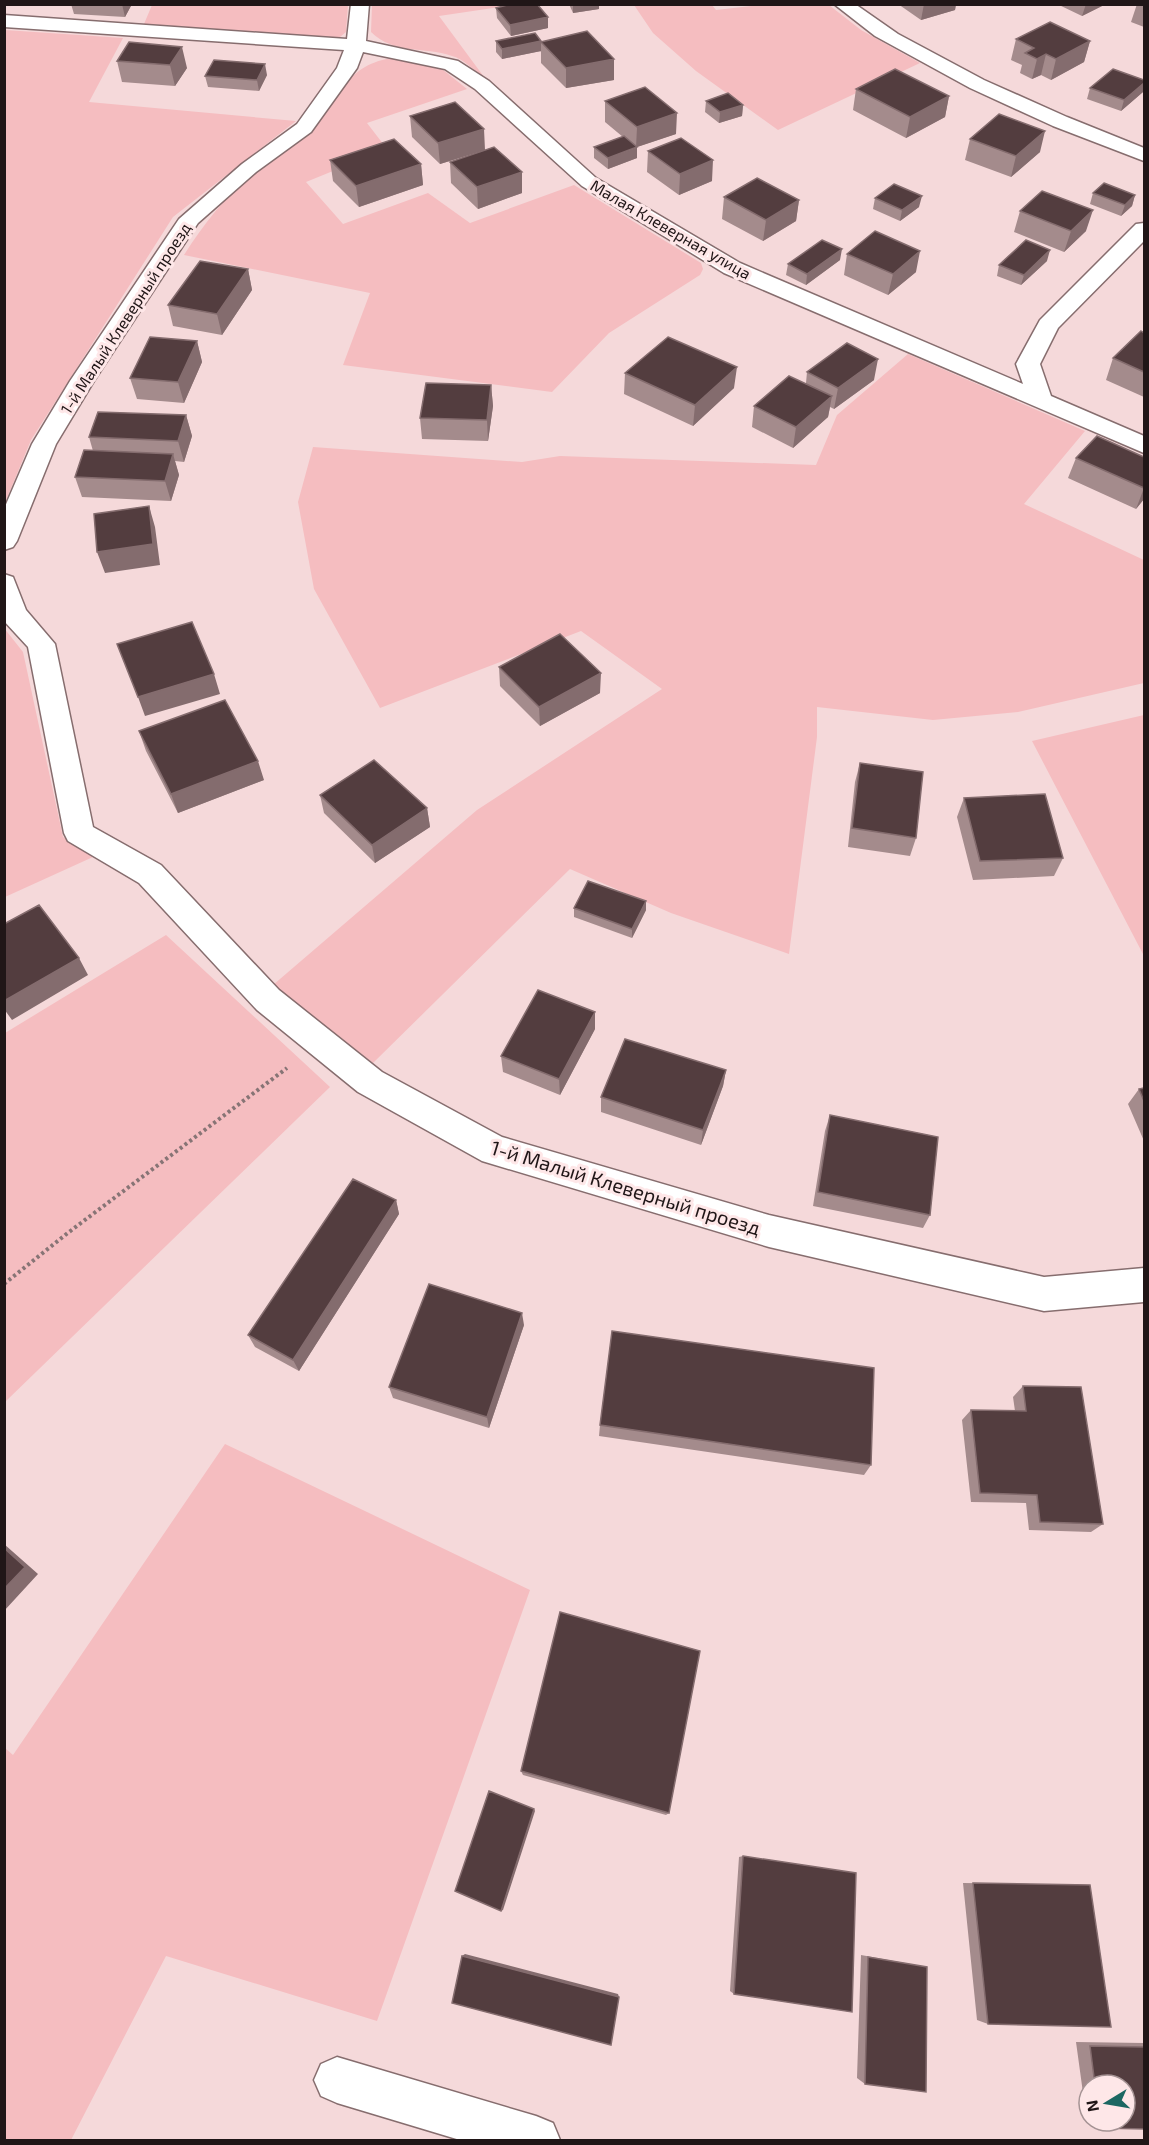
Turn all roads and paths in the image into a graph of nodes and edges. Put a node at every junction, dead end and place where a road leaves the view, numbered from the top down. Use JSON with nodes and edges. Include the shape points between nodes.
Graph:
{"nodes":[{"id":1,"x":360,"y":4,"type":"edge"},
{"id":2,"x":843,"y":4,"type":"edge"},
{"id":3,"x":4,"y":21,"type":"edge"},
{"id":4,"x":356,"y":45,"type":"junction"},
{"id":5,"x":1144,"y":155,"type":"edge"},
{"id":6,"x":1144,"y":229,"type":"edge"},
{"id":7,"x":1040,"y":400,"type":"junction"},
{"id":8,"x":1144,"y":445,"type":"edge"},
{"id":9,"x":4,"y":541,"type":"edge"},
{"id":10,"x":4,"y":583,"type":"edge"},
{"id":11,"x":322,"y":1043,"type":"junction"},
{"id":12,"x":4,"y":1284,"type":"edge"},
{"id":13,"x":1144,"y":1285,"type":"edge"},
{"id":14,"x":337,"y":2080,"type":"dead end"},
{"id":15,"x":536,"y":2140,"type":"edge"}],
"edges":[{"from":1,"to":4,"type":"street"},
{"from":2,"to":5,"type":"street","via":[[866,25],[951,72],[1036,113]]},
{"from":3,"to":4,"type":"street","name":"Малая Клеверная улица"},
{"from":4,"to":7,"type":"street","name":"Малая Клеверная улица","via":[[451,65],[482,85],[589,182],[732,268]]},
{"from":4,"to":9,"type":"street","name":"1-й Малый Клеверный проезд","via":[[347,68],[304,128],[249,168],[190,219],[44,444]]},
{"from":6,"to":7,"type":"street","via":[[1048,325],[1028,364]]},
{"from":7,"to":8,"type":"street","name":"Малая Клеверная улица"},
{"from":10,"to":11,"type":"street","name":"1-й Малый Клеверный проезд","via":[[14,614],[41,644],[79,833],[150,874],[268,1000]]},
{"from":11,"to":12,"type":"path"},
{"from":11,"to":13,"type":"street","name":"1-й Малый Клеверный проезд","via":[[391,1094],[494,1150],[540,1164],[769,1231],[1044,1294]]},
{"from":14,"to":15,"type":"street"}]}
